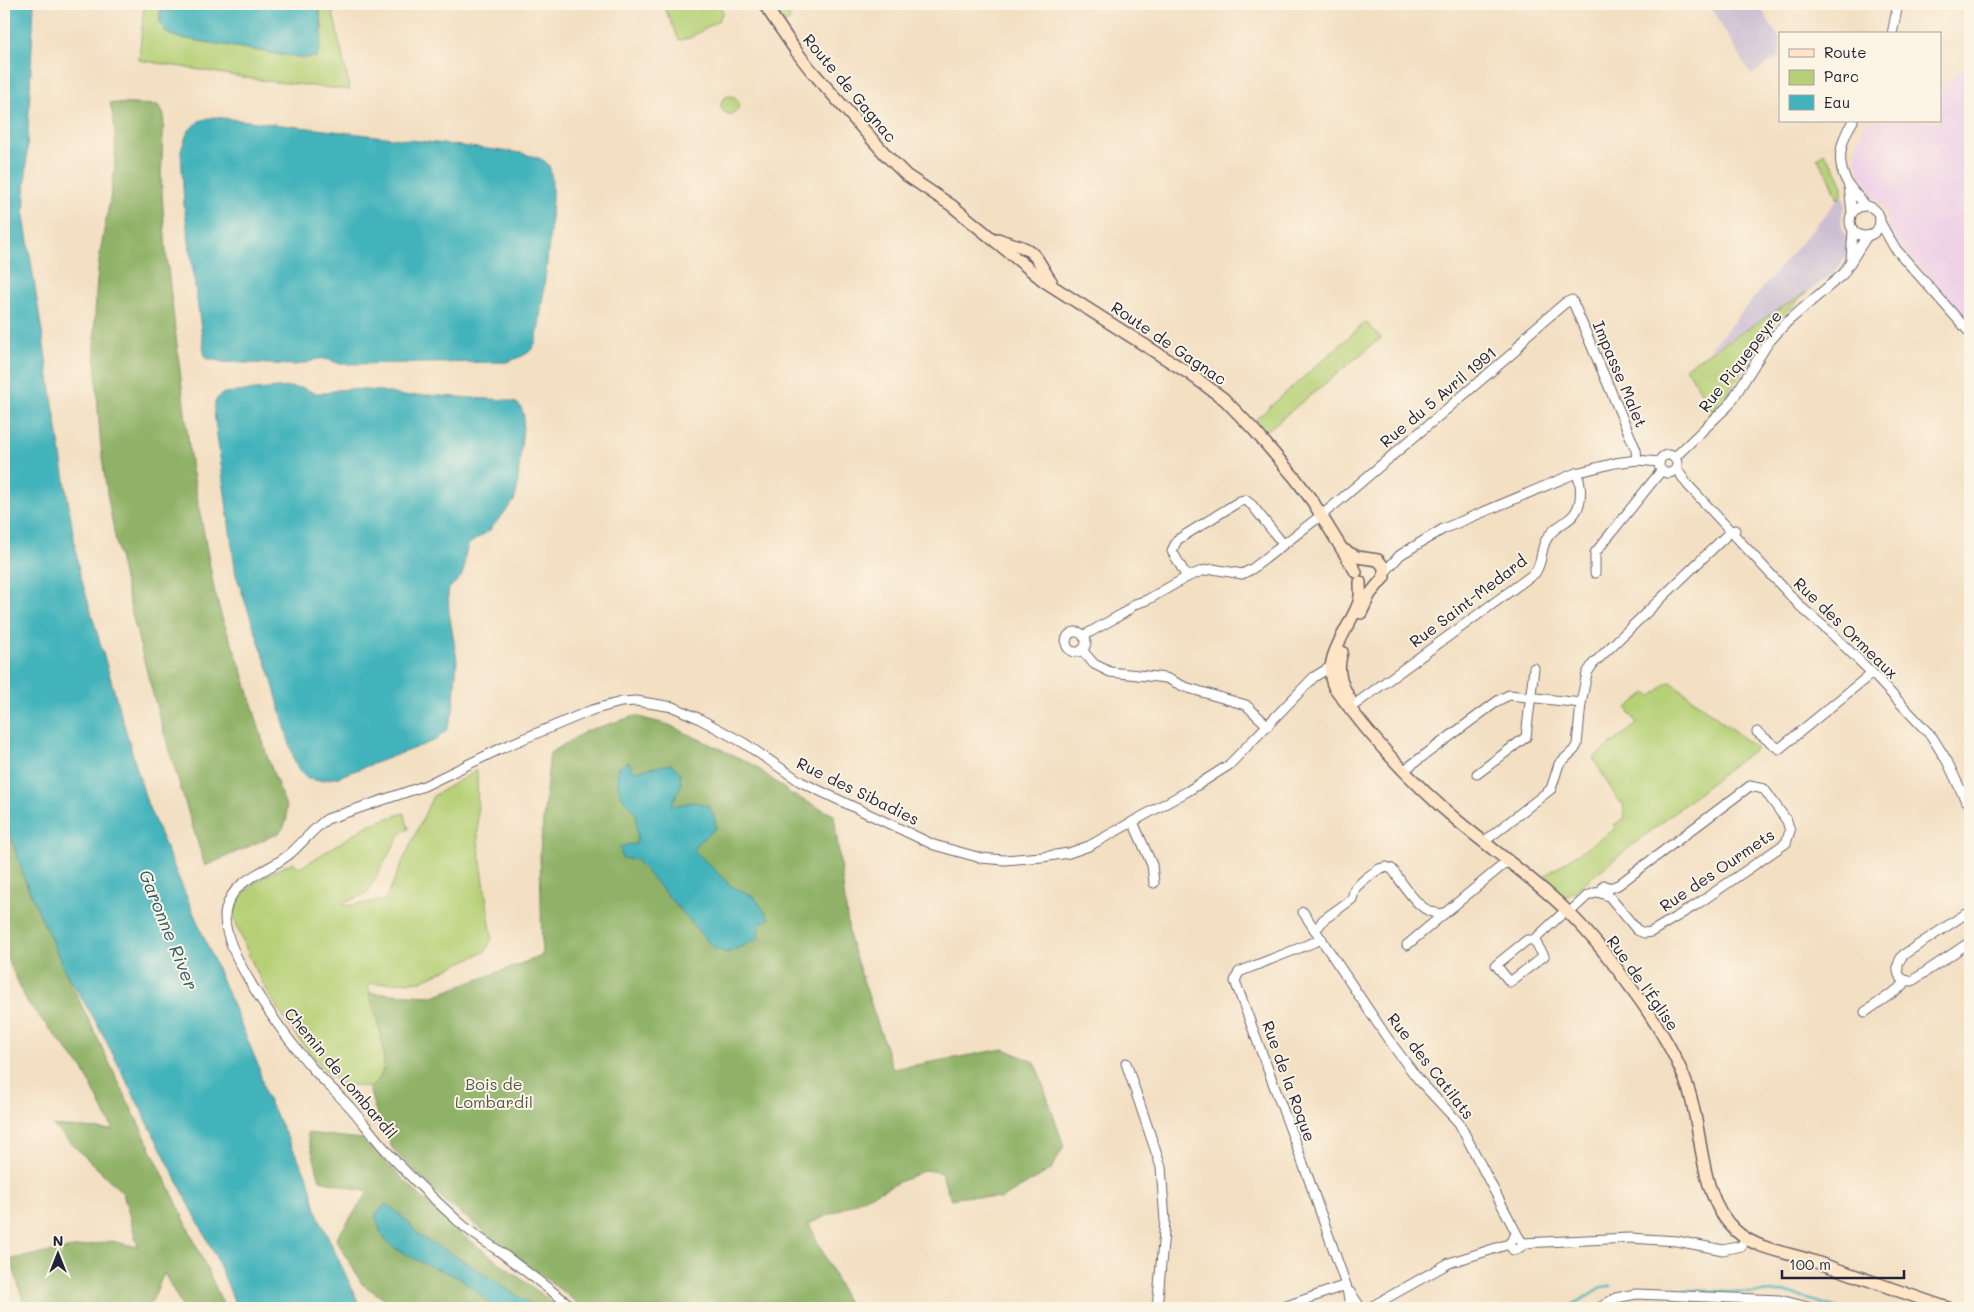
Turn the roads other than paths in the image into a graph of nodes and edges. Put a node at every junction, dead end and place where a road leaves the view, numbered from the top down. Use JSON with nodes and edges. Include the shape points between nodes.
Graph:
{"nodes":[{"id":1,"x":1898,"y":4,"type":"edge"},
{"id":2,"x":765,"y":5,"type":"edge"},
{"id":3,"x":1892,"y":32,"type":"edge"},
{"id":4,"x":1852,"y":122,"type":"edge"},
{"id":5,"x":1849,"y":186,"type":"junction"},
{"id":6,"x":1865,"y":205,"type":"junction"},
{"id":7,"x":1852,"y":212,"type":"junction"},
{"id":8,"x":1880,"y":222,"type":"junction"},
{"id":9,"x":1853,"y":231,"type":"junction"},
{"id":10,"x":1870,"y":235,"type":"junction"},
{"id":11,"x":1894,"y":247,"type":"junction"},
{"id":12,"x":1851,"y":263,"type":"junction"},
{"id":13,"x":1572,"y":300,"type":"joint"},
{"id":14,"x":1970,"y":333,"type":"edge"},
{"id":15,"x":1674,"y":458,"type":"junction"},
{"id":16,"x":1637,"y":460,"type":"junction"},
{"id":17,"x":1676,"y":468,"type":"junction"},
{"id":18,"x":1663,"y":469,"type":"junction"},
{"id":19,"x":1576,"y":473,"type":"junction"},
{"id":20,"x":1687,"y":484,"type":"junction"},
{"id":21,"x":1321,"y":516,"type":"junction"},
{"id":22,"x":1733,"y":530,"type":"junction"},
{"id":23,"x":1283,"y":544,"type":"junction"},
{"id":24,"x":1342,"y":549,"type":"junction"},
{"id":25,"x":1400,"y":555,"type":"junction"},
{"id":26,"x":1370,"y":558,"type":"junction"},
{"id":27,"x":1385,"y":572,"type":"junction"},
{"id":28,"x":1595,"y":573,"type":"dead end"},
{"id":29,"x":1187,"y":577,"type":"junction"},
{"id":30,"x":1358,"y":577,"type":"junction"},
{"id":31,"x":1378,"y":584,"type":"junction"},
{"id":32,"x":1083,"y":636,"type":"junction"},
{"id":33,"x":1082,"y":650,"type":"junction"},
{"id":34,"x":1534,"y":668,"type":"dead end"},
{"id":35,"x":1333,"y":673,"type":"junction"},
{"id":36,"x":1872,"y":673,"type":"junction"},
{"id":37,"x":1531,"y":697,"type":"junction"},
{"id":38,"x":1581,"y":703,"type":"junction"},
{"id":39,"x":1354,"y":705,"type":"junction"},
{"id":40,"x":1268,"y":726,"type":"junction"},
{"id":41,"x":1757,"y":732,"type":"dead end"},
{"id":42,"x":1403,"y":771,"type":"junction"},
{"id":43,"x":1477,"y":774,"type":"dead end"},
{"id":44,"x":1970,"y":804,"type":"edge"},
{"id":45,"x":1133,"y":822,"type":"junction"},
{"id":46,"x":318,"y":825,"type":"joint"},
{"id":47,"x":1485,"y":841,"type":"junction"},
{"id":48,"x":1509,"y":860,"type":"junction"},
{"id":49,"x":1154,"y":882,"type":"dead end"},
{"id":50,"x":1601,"y":892,"type":"junction"},
{"id":51,"x":1568,"y":911,"type":"junction"},
{"id":52,"x":1303,"y":912,"type":"dead end"},
{"id":53,"x":1445,"y":913,"type":"junction"},
{"id":54,"x":1970,"y":913,"type":"edge"},
{"id":55,"x":1314,"y":929,"type":"junction"},
{"id":56,"x":1322,"y":939,"type":"junction"},
{"id":57,"x":1534,"y":940,"type":"junction"},
{"id":58,"x":1970,"y":942,"type":"edge"},
{"id":59,"x":1407,"y":945,"type":"dead end"},
{"id":60,"x":1906,"y":981,"type":"junction"},
{"id":61,"x":1865,"y":1012,"type":"dead end"},
{"id":62,"x":1126,"y":1063,"type":"dead end"},
{"id":63,"x":1746,"y":1239,"type":"junction"},
{"id":64,"x":1516,"y":1241,"type":"junction"},
{"id":65,"x":1346,"y":1285,"type":"junction"},
{"id":66,"x":574,"y":1308,"type":"edge"},
{"id":67,"x":1157,"y":1308,"type":"edge"},
{"id":68,"x":1281,"y":1308,"type":"edge"},
{"id":69,"x":1351,"y":1308,"type":"edge"},
{"id":70,"x":1361,"y":1308,"type":"edge"},
{"id":71,"x":1369,"y":1308,"type":"edge"},
{"id":72,"x":1599,"y":1308,"type":"edge"},
{"id":73,"x":1812,"y":1308,"type":"edge"},
{"id":74,"x":1948,"y":1308,"type":"edge"}],
"edges":[{"from":1,"to":3,"type":"street"},
{"from":2,"to":21,"type":"main road","name":"Route de Gagnac","via":[[796,51],[906,175],[951,205],[1044,281],[1224,399],[1295,478]]},
{"from":4,"to":5,"type":"street","via":[[1843,138],[1840,155]]},
{"from":5,"to":6,"type":"street"},
{"from":5,"to":7,"type":"street"},
{"from":6,"to":7,"type":"street"},
{"from":6,"to":8,"type":"street","via":[[1876,210]]},
{"from":7,"to":9,"type":"street","via":[[1849,222]]},
{"from":8,"to":10,"type":"street","name":"Rue Piquepeyre"},
{"from":8,"to":11,"type":"street"},
{"from":9,"to":10,"type":"street"},
{"from":9,"to":12,"type":"street"},
{"from":10,"to":11,"type":"street"},
{"from":10,"to":12,"type":"street","name":"Rue Piquepeyre"},
{"from":11,"to":14,"type":"street"},
{"from":12,"to":15,"type":"street","name":"Rue Piquepeyre","via":[[1843,274],[1786,322],[1768,343],[1729,405]]},
{"from":13,"to":16,"type":"street","name":"Impasse Malet","via":[[1636,450]]},
{"from":13,"to":21,"type":"street","name":"Rue du 5 Avril 1991","via":[[1526,336],[1515,351]]},
{"from":15,"to":17,"type":"street","name":"Rue des Ormeaux"},
{"from":15,"to":18,"type":"street","name":"Rue des Ormeaux","via":[[1665,455]]},
{"from":16,"to":18,"type":"street","name":"Rue des Ormeaux"},
{"from":16,"to":19,"type":"street","name":"Rue des Ormeaux"},
{"from":17,"to":18,"type":"street","via":[[1672,472]]},
{"from":17,"to":20,"type":"street","name":"Rue des Ormeaux"},
{"from":18,"to":20,"type":"street","name":"Rue des Ormeaux"},
{"from":18,"to":28,"type":"street","via":[[1595,553]]},
{"from":19,"to":25,"type":"street","name":"Rue des Ormeaux","via":[[1443,529]]},
{"from":19,"to":39,"type":"street","name":"Rue Saint-Medard","via":[[1581,488],[1578,510],[1547,538],[1541,565],[1535,573]]},
{"from":20,"to":22,"type":"street","name":"Rue des Ormeaux"},
{"from":21,"to":23,"type":"street","name":"Rue du 5 Avril 1991"},
{"from":21,"to":24,"type":"main road","name":"Route de Gagnac"},
{"from":22,"to":36,"type":"street","name":"Rue des Ormeaux","via":[[1802,608]]},
{"from":22,"to":38,"type":"street","via":[[1593,664],[1587,674]]},
{"from":23,"to":29,"type":"street","name":"Rue du 5 Avril 1991","via":[[1242,574],[1212,570]]},
{"from":23,"to":29,"type":"street","via":[[1252,505],[1245,500],[1240,501],[1177,540],[1172,551]]},
{"from":24,"to":26,"type":"main road"},
{"from":24,"to":30,"type":"main road","name":"Route de Gagnac"},
{"from":25,"to":26,"type":"street","name":"Rue des Ormeaux"},
{"from":25,"to":27,"type":"street","name":"Rue des Ormeaux"},
{"from":26,"to":27,"type":"main road","via":[[1381,563]]},
{"from":26,"to":30,"type":"main road","via":[[1359,564]]},
{"from":27,"to":31,"type":"main road"},
{"from":29,"to":32,"type":"street","name":"Rue du 5 Avril 1991"},
{"from":30,"to":31,"type":"main road","via":[[1369,586]]},
{"from":30,"to":35,"type":"main road","via":[[1359,601],[1338,646]]},
{"from":31,"to":35,"type":"main road","via":[[1370,594]]},
{"from":32,"to":33,"type":"street","via":[[1086,645]]},
{"from":32,"to":33,"type":"street","via":[[1074,633],[1066,642],[1070,650]]},
{"from":33,"to":40,"type":"street","via":[[1094,664],[1110,672],[1166,678],[1246,705]]},
{"from":34,"to":37,"type":"street"},
{"from":35,"to":39,"type":"main road","name":"Rue de l'Église"},
{"from":35,"to":40,"type":"street","name":"Rue des Sibadies","via":[[1322,672],[1314,677]]},
{"from":36,"to":41,"type":"street","via":[[1778,749]]},
{"from":36,"to":44,"type":"street","name":"Rue des Ormeaux","via":[[1932,737]]},
{"from":37,"to":38,"type":"street"},
{"from":37,"to":42,"type":"street","via":[[1509,695],[1499,700]]},
{"from":37,"to":43,"type":"street","via":[[1526,737]]},
{"from":38,"to":47,"type":"street","via":[[1577,745],[1559,764],[1551,789]]},
{"from":39,"to":42,"type":"main road","name":"Rue de l'Église","via":[[1369,731]]},
{"from":40,"to":45,"type":"street","name":"Rue des Sibadies","via":[[1229,765]]},
{"from":42,"to":47,"type":"main road","name":"Rue de l'Église","via":[[1461,824]]},
{"from":45,"to":46,"type":"street","name":"Rue des Sibadies","via":[[1089,846],[1068,853],[1042,858],[981,858],[934,844],[801,782],[744,743],[698,718],[673,707],[636,701],[606,706],[568,720],[424,786],[343,812]]},
{"from":45,"to":49,"type":"street","via":[[1152,865]]},
{"from":46,"to":66,"type":"street","name":"Chemin de Lombardil","via":[[292,853],[247,879],[228,899],[226,926],[247,976],[309,1065],[395,1160],[461,1224]]},
{"from":47,"to":48,"type":"main road","name":"Rue de l'Église"},
{"from":48,"to":51,"type":"main road","name":"Rue de l'Église"},
{"from":48,"to":53,"type":"street"},
{"from":50,"to":50,"type":"street","name":"Rue des Ourmets","via":[[1609,896],[1638,930],[1651,932],[1786,843],[1790,831],[1787,821],[1764,789],[1750,786],[1618,885],[1610,888],[1604,885]]},
{"from":50,"to":51,"type":"street","name":"Rue des Ourmets","via":[[1586,896]]},
{"from":51,"to":57,"type":"street","name":"Rue des Ourmets"},
{"from":51,"to":63,"type":"main road","name":"Rue de l'Église","via":[[1618,971],[1665,1042],[1688,1089],[1713,1194],[1728,1221]]},
{"from":52,"to":55,"type":"street","name":"Rue des Catilats"},
{"from":53,"to":55,"type":"street","via":[[1431,913],[1422,908],[1392,870],[1386,867],[1360,883],[1352,899]]},
{"from":53,"to":59,"type":"street"},
{"from":54,"to":60,"type":"street","via":[[1903,955],[1897,971]]},
{"from":55,"to":56,"type":"street","name":"Rue des Catilats"},
{"from":56,"to":64,"type":"street","name":"Rue des Catilats","via":[[1417,1078],[1459,1123]]},
{"from":56,"to":65,"type":"street","name":"Rue de la Roque","via":[[1239,972],[1235,980]]},
{"from":57,"to":57,"type":"street","name":"Rue des Ourmets","via":[[1527,940],[1496,965],[1510,982],[1544,956]]},
{"from":58,"to":60,"type":"street","via":[[1912,981]]},
{"from":60,"to":61,"type":"street"},
{"from":62,"to":67,"type":"street","via":[[1161,1167],[1165,1221]]},
{"from":63,"to":64,"type":"street","via":[[1740,1246],[1722,1250],[1668,1240],[1629,1238]]},
{"from":63,"to":74,"type":"main road","name":"Rue de l'Église"},
{"from":64,"to":71,"type":"street","via":[[1449,1263]]},
{"from":65,"to":68,"type":"street"},
{"from":65,"to":69,"type":"street","name":"Rue de la Roque"},
{"from":65,"to":70,"type":"street","name":"Rue de la Roque"},
{"from":72,"to":73,"type":"street","via":[[1616,1298],[1636,1294],[1780,1300]]}]}
